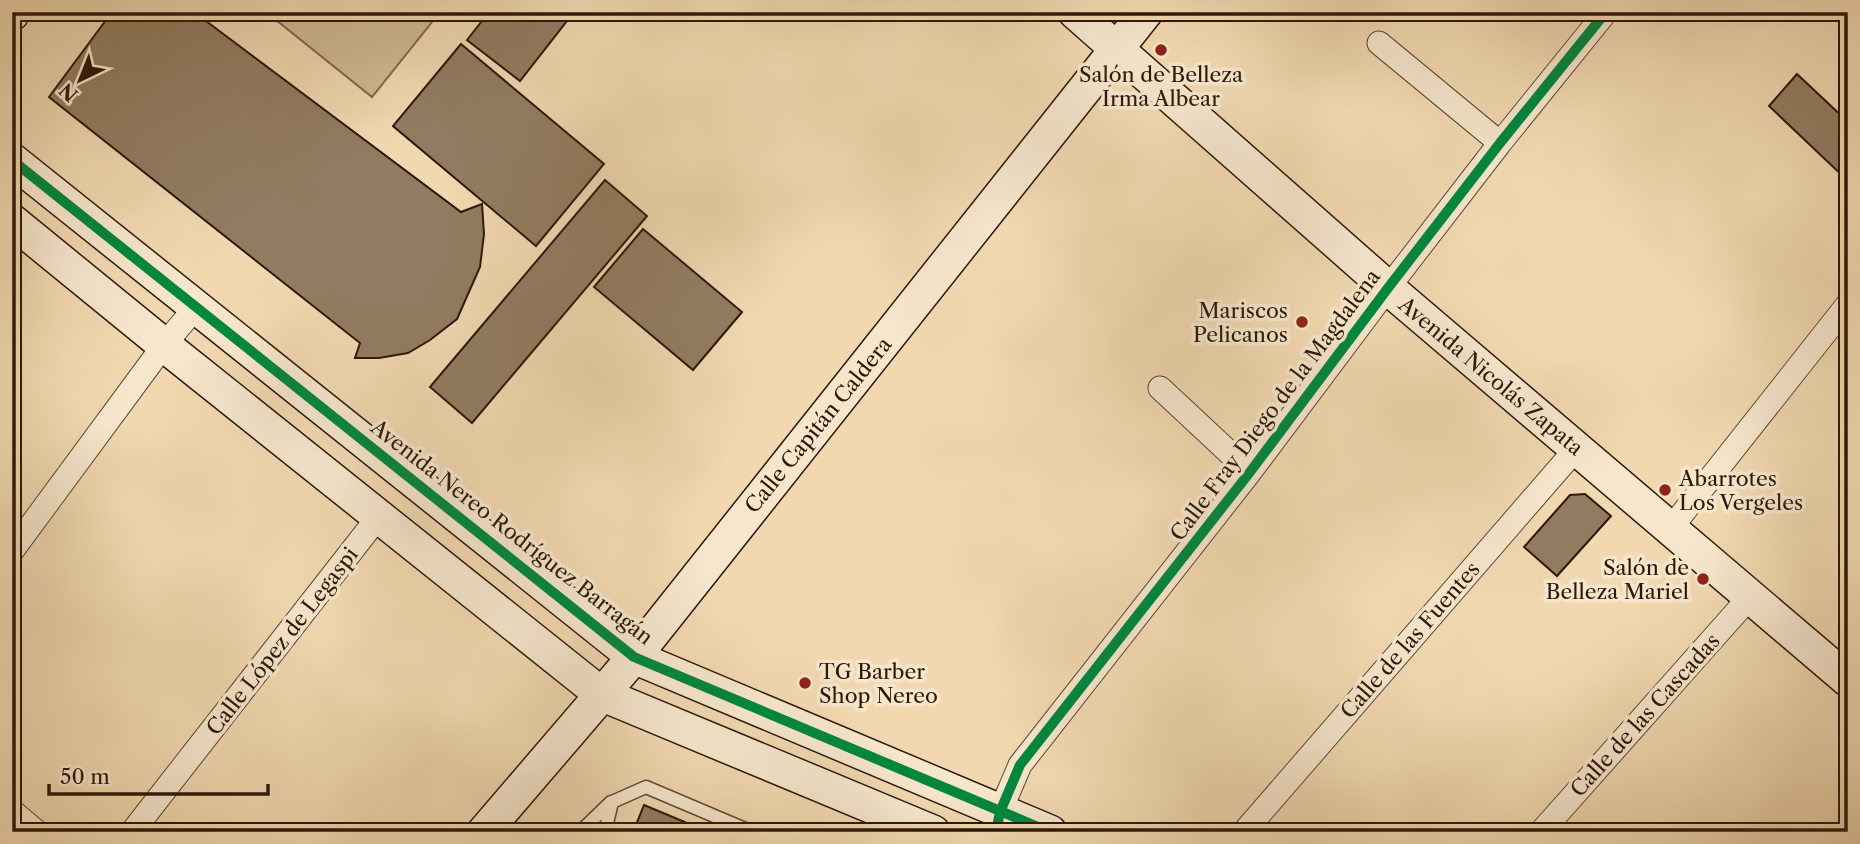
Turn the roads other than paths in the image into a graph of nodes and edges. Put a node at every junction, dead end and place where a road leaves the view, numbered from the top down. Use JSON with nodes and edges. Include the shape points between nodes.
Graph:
{"nodes":[{"id":1,"x":1075,"y":12,"type":"edge"},
{"id":2,"x":1146,"y":12,"type":"edge"},
{"id":3,"x":1606,"y":12,"type":"edge"},
{"id":4,"x":1379,"y":43,"type":"dead end"},
{"id":5,"x":1117,"y":49,"type":"junction"},
{"id":6,"x":1500,"y":143,"type":"junction"},
{"id":7,"x":12,"y":160,"type":"edge"},
{"id":8,"x":13,"y":222,"type":"edge"},
{"id":9,"x":1388,"y":288,"type":"junction"},
{"id":10,"x":1848,"y":304,"type":"edge"},
{"id":11,"x":196,"y":307,"type":"junction"},
{"id":12,"x":164,"y":345,"type":"junction"},
{"id":13,"x":1160,"y":388,"type":"dead end"},
{"id":14,"x":1576,"y":449,"type":"junction"},
{"id":15,"x":1251,"y":472,"type":"junction"},
{"id":16,"x":379,"y":516,"type":"junction"},
{"id":17,"x":1671,"y":528,"type":"junction"},
{"id":18,"x":12,"y":551,"type":"edge"},
{"id":19,"x":1749,"y":598,"type":"junction"},
{"id":20,"x":634,"y":657,"type":"junction"},
{"id":21,"x":1848,"y":680,"type":"edge"},
{"id":22,"x":601,"y":694,"type":"junction"},
{"id":23,"x":612,"y":802,"type":"junction"},
{"id":24,"x":12,"y":811,"type":"edge"},
{"id":25,"x":998,"y":822,"type":"edge"},
{"id":26,"x":485,"y":831,"type":"edge"},
{"id":27,"x":37,"y":832,"type":"edge"},
{"id":28,"x":132,"y":832,"type":"edge"},
{"id":29,"x":580,"y":832,"type":"edge"},
{"id":30,"x":606,"y":832,"type":"edge"},
{"id":31,"x":752,"y":832,"type":"edge"},
{"id":32,"x":933,"y":832,"type":"edge"},
{"id":33,"x":1050,"y":832,"type":"edge"},
{"id":34,"x":1244,"y":832,"type":"edge"},
{"id":35,"x":1541,"y":832,"type":"edge"}],
"edges":[{"from":1,"to":5,"type":"street","name":"Avenida Nicolás Zapata"},
{"from":2,"to":5,"type":"street","name":"Calle Capitán Caldera"},
{"from":3,"to":6,"type":"street","name":"Calle Fray Diego de la Magdalena"},
{"from":4,"to":6,"type":"street"},
{"from":5,"to":9,"type":"street","name":"Avenida Nicolás Zapata"},
{"from":5,"to":20,"type":"street","name":"Calle Capitán Caldera"},
{"from":6,"to":9,"type":"street","name":"Calle Fray Diego de la Magdalena"},
{"from":7,"to":11,"type":"street","name":"Avenida Nereo Rodríguez Barragán"},
{"from":8,"to":12,"type":"street"},
{"from":9,"to":14,"type":"street","name":"Avenida Nicolás Zapata"},
{"from":9,"to":15,"type":"street","name":"Calle Fray Diego de la Magdalena"},
{"from":10,"to":17,"type":"street"},
{"from":11,"to":12,"type":"street"},
{"from":11,"to":20,"type":"street","name":"Avenida Nereo Rodríguez Barragán"},
{"from":12,"to":16,"type":"street"},
{"from":12,"to":18,"type":"street"},
{"from":13,"to":15,"type":"street"},
{"from":14,"to":17,"type":"street","name":"Avenida Nicolás Zapata"},
{"from":14,"to":34,"type":"street","name":"Calle de las Fuentes"},
{"from":15,"to":25,"type":"street","name":"Calle Fray Diego de la Magdalena","via":[[1020,765]]},
{"from":16,"to":22,"type":"street"},
{"from":16,"to":28,"type":"street","name":"Calle López de Legaspi"},
{"from":17,"to":19,"type":"street","name":"Avenida Nicolás Zapata"},
{"from":19,"to":21,"type":"street","name":"Avenida Nicolás Zapata"},
{"from":19,"to":35,"type":"street","name":"Calle de las Cascadas"},
{"from":20,"to":22,"type":"street","name":"Calle Capitán Caldera"},
{"from":20,"to":25,"type":"street","name":"Avenida Nereo Rodríguez Barragán"},
{"from":22,"to":26,"type":"street","name":"Calle Capitán Caldera"},
{"from":22,"to":32,"type":"street"},
{"from":23,"to":29,"type":"lane"},
{"from":23,"to":30,"type":"lane"},
{"from":23,"to":31,"type":"lane","via":[[646,787]]},
{"from":24,"to":27,"type":"street"},
{"from":25,"to":33,"type":"street","name":"Avenida Nereo Rodríguez Barragán"}]}
